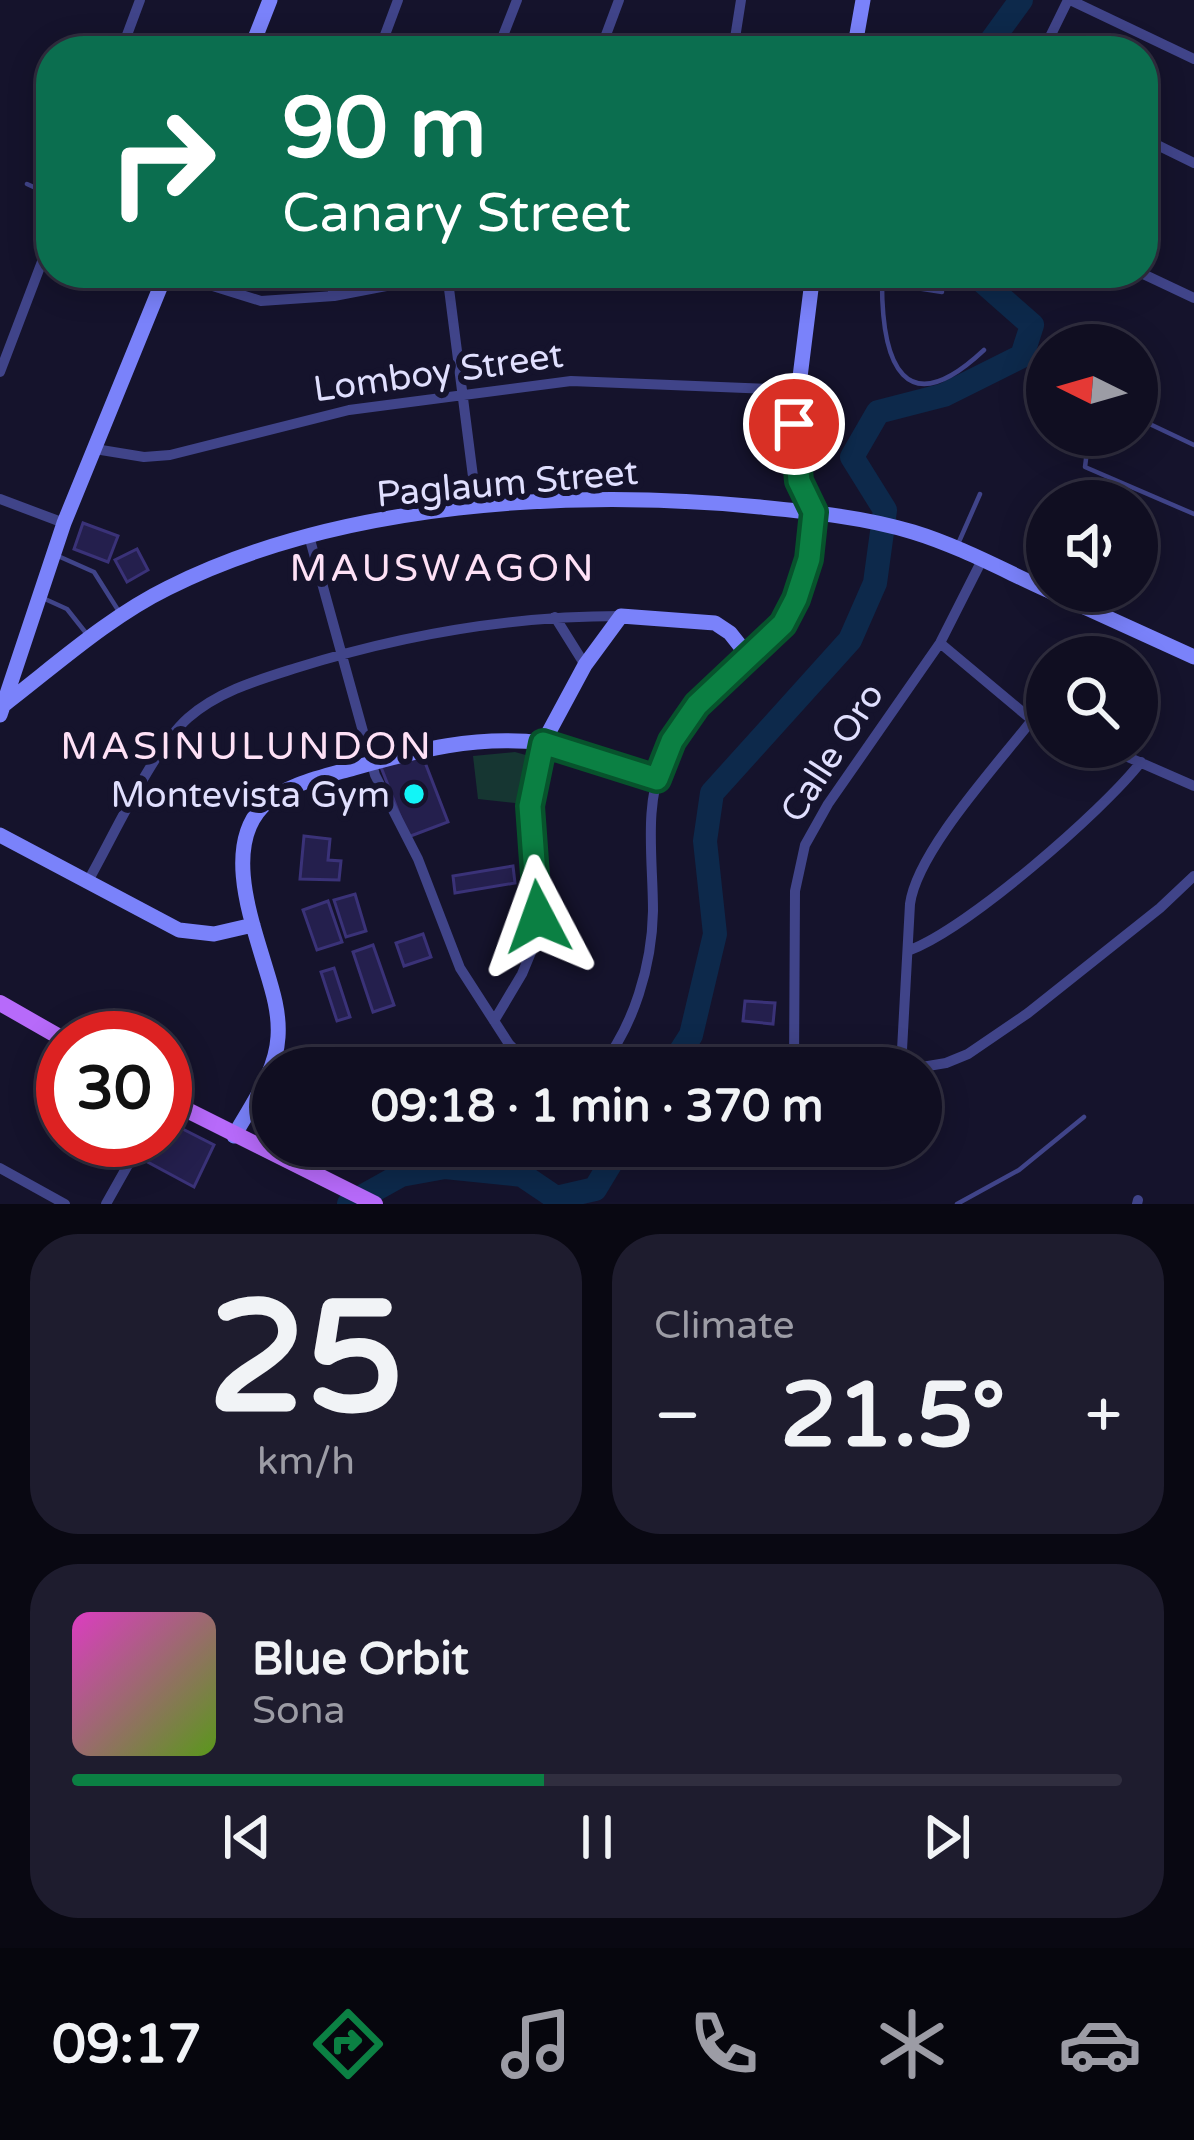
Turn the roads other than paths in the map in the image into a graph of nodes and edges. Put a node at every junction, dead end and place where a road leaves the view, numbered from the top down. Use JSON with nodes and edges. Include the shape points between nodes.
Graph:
{"nodes":[{"id":1,"x":140,"y":0,"type":"edge"},
{"id":2,"x":270,"y":0,"type":"edge"},
{"id":3,"x":398,"y":0,"type":"edge"},
{"id":4,"x":517,"y":0,"type":"edge"},
{"id":5,"x":619,"y":0,"type":"edge"},
{"id":6,"x":742,"y":0,"type":"edge"},
{"id":7,"x":863,"y":0,"type":"edge"},
{"id":8,"x":1069,"y":0,"type":"edge"},
{"id":9,"x":127,"y":36,"type":"edge"},
{"id":10,"x":256,"y":36,"type":"edge"},
{"id":11,"x":385,"y":36,"type":"edge"},
{"id":12,"x":503,"y":36,"type":"edge"},
{"id":13,"x":606,"y":36,"type":"edge"},
{"id":14,"x":736,"y":36,"type":"edge"},
{"id":15,"x":857,"y":36,"type":"edge"},
{"id":16,"x":1051,"y":36,"type":"edge"},
{"id":17,"x":1145,"y":36,"type":"edge"},
{"id":18,"x":1158,"y":42,"type":"edge"},
{"id":19,"x":1194,"y":59,"type":"edge"},
{"id":20,"x":1158,"y":145,"type":"edge"},
{"id":21,"x":1194,"y":163,"type":"edge"},
{"id":22,"x":27,"y":184,"type":"dead end"},
{"id":23,"x":36,"y":188,"type":"edge"},
{"id":24,"x":36,"y":277,"type":"edge"},
{"id":25,"x":1158,"y":281,"type":"edge"},
{"id":26,"x":162,"y":288,"type":"edge"},
{"id":27,"x":218,"y":288,"type":"edge"},
{"id":28,"x":332,"y":288,"type":"edge"},
{"id":29,"x":374,"y":288,"type":"edge"},
{"id":30,"x":451,"y":288,"type":"edge"},
{"id":31,"x":811,"y":288,"type":"edge"},
{"id":32,"x":882,"y":288,"type":"edge"},
{"id":33,"x":912,"y":288,"type":"edge"},
{"id":34,"x":942,"y":292,"type":"dead end"},
{"id":35,"x":334,"y":296,"type":"junction"},
{"id":36,"x":1194,"y":298,"type":"edge"},
{"id":37,"x":984,"y":350,"type":"dead end"},
{"id":38,"x":0,"y":372,"type":"edge"},
{"id":39,"x":796,"y":390,"type":"junction"},
{"id":40,"x":461,"y":392,"type":"junction"},
{"id":41,"x":1158,"y":428,"type":"edge"},
{"id":42,"x":1194,"y":445,"type":"edge"},
{"id":43,"x":94,"y":449,"type":"junction"},
{"id":44,"x":1086,"y":456,"type":"edge"},
{"id":45,"x":980,"y":494,"type":"dead end"},
{"id":46,"x":0,"y":499,"type":"edge"},
{"id":47,"x":477,"y":508,"type":"junction"},
{"id":48,"x":814,"y":512,"type":"junction"},
{"id":49,"x":1194,"y":514,"type":"edge"},
{"id":50,"x":64,"y":523,"type":"junction"},
{"id":51,"x":309,"y":536,"type":"junction"},
{"id":52,"x":956,"y":547,"type":"junction"},
{"id":53,"x":54,"y":554,"type":"junction"},
{"id":54,"x":982,"y":560,"type":"junction"},
{"id":55,"x":1026,"y":581,"type":"edge"},
{"id":56,"x":40,"y":597,"type":"junction"},
{"id":57,"x":1094,"y":612,"type":"edge"},
{"id":58,"x":122,"y":615,"type":"junction"},
{"id":59,"x":621,"y":616,"type":"junction"},
{"id":60,"x":555,"y":617,"type":"junction"},
{"id":61,"x":90,"y":639,"type":"junction"},
{"id":62,"x":940,"y":644,"type":"junction"},
{"id":63,"x":340,"y":655,"type":"junction"},
{"id":64,"x":749,"y":657,"type":"junction"},
{"id":65,"x":1194,"y":657,"type":"edge"},
{"id":66,"x":585,"y":665,"type":"junction"},
{"id":67,"x":2,"y":710,"type":"edge"},
{"id":68,"x":1026,"y":716,"type":"edge"},
{"id":69,"x":1026,"y":729,"type":"edge"},
{"id":70,"x":543,"y":743,"type":"junction"},
{"id":71,"x":371,"y":764,"type":"junction"},
{"id":72,"x":1136,"y":768,"type":"edge"},
{"id":73,"x":1154,"y":768,"type":"edge"},
{"id":74,"x":657,"y":779,"type":"junction"},
{"id":75,"x":1194,"y":787,"type":"edge"},
{"id":76,"x":0,"y":835,"type":"edge"},
{"id":77,"x":1194,"y":876,"type":"edge"},
{"id":78,"x":88,"y":881,"type":"junction"},
{"id":79,"x":253,"y":925,"type":"junction"},
{"id":80,"x":910,"y":950,"type":"junction"},
{"id":81,"x":0,"y":1004,"type":"edge"},
{"id":82,"x":494,"y":1021,"type":"junction"},
{"id":83,"x":36,"y":1025,"type":"edge"},
{"id":84,"x":512,"y":1047,"type":"edge"},
{"id":85,"x":613,"y":1047,"type":"edge"},
{"id":86,"x":794,"y":1047,"type":"edge"},
{"id":87,"x":903,"y":1047,"type":"edge"},
{"id":88,"x":942,"y":1065,"type":"edge"},
{"id":89,"x":192,"y":1114,"type":"edge"},
{"id":90,"x":1084,"y":1117,"type":"dead end"},
{"id":91,"x":233,"y":1136,"type":"junction"},
{"id":92,"x":127,"y":1167,"type":"edge"},
{"id":93,"x":0,"y":1168,"type":"edge"},
{"id":94,"x":65,"y":1204,"type":"edge"},
{"id":95,"x":106,"y":1204,"type":"edge"},
{"id":96,"x":375,"y":1204,"type":"edge"},
{"id":97,"x":957,"y":1204,"type":"edge"}],
"edges":[{"from":1,"to":9,"type":"street"},
{"from":2,"to":10,"type":"street"},
{"from":3,"to":11,"type":"street"},
{"from":4,"to":12,"type":"street"},
{"from":5,"to":13,"type":"street"},
{"from":6,"to":14,"type":"street"},
{"from":7,"to":15,"type":"street"},
{"from":8,"to":16,"type":"street"},
{"from":8,"to":17,"type":"street"},
{"from":18,"to":19,"type":"street"},
{"from":20,"to":21,"type":"street"},
{"from":22,"to":23,"type":"lane"},
{"from":24,"to":38,"type":"street"},
{"from":25,"to":36,"type":"street"},
{"from":26,"to":43,"type":"street"},
{"from":27,"to":35,"type":"street","via":[[261,301]]},
{"from":28,"to":35,"type":"street"},
{"from":29,"to":35,"type":"street"},
{"from":30,"to":40,"type":"street"},
{"from":31,"to":39,"type":"street"},
{"from":32,"to":37,"type":"lane","via":[[884,339],[907,378],[946,380]]},
{"from":33,"to":34,"type":"lane"},
{"from":39,"to":40,"type":"street","name":"Lomboy Street","via":[[571,381]]},
{"from":39,"to":48,"type":"street","via":[[799,481]]},
{"from":40,"to":43,"type":"street","name":"Lomboy Street","via":[[349,410],[170,455]]},
{"from":40,"to":47,"type":"street"},
{"from":41,"to":42,"type":"lane"},
{"from":43,"to":50,"type":"street"},
{"from":44,"to":49,"type":"lane","via":[[1085,467]]},
{"from":45,"to":52,"type":"lane"},
{"from":46,"to":50,"type":"street"},
{"from":47,"to":48,"type":"street","name":"Paglaum Street","via":[[641,498]]},
{"from":47,"to":51,"type":"street","name":"Paglaum Street"},
{"from":48,"to":52,"type":"street","name":"Paglaum Street"},
{"from":48,"to":64,"type":"street","via":[[796,599]]},
{"from":50,"to":53,"type":"street"},
{"from":51,"to":58,"type":"street","name":"Paglaum Street","via":[[171,586]]},
{"from":51,"to":63,"type":"street"},
{"from":52,"to":54,"type":"street","name":"Paglaum Street"},
{"from":53,"to":56,"type":"street"},
{"from":53,"to":58,"type":"lane","via":[[94,572]]},
{"from":54,"to":55,"type":"street","name":"Paglaum Street"},
{"from":54,"to":62,"type":"street","name":"Calle Oro"},
{"from":56,"to":61,"type":"lane","via":[[67,609]]},
{"from":56,"to":67,"type":"street"},
{"from":57,"to":65,"type":"street","name":"Paglaum Street"},
{"from":58,"to":61,"type":"street","name":"Paglaum Street"},
{"from":59,"to":60,"type":"street"},
{"from":59,"to":64,"type":"street","via":[[715,623]]},
{"from":59,"to":66,"type":"street"},
{"from":60,"to":63,"type":"street"},
{"from":60,"to":66,"type":"street"},
{"from":61,"to":67,"type":"street","name":"Paglaum Street"},
{"from":62,"to":68,"type":"street"},
{"from":62,"to":86,"type":"street","name":"Calle Oro","via":[[805,845],[795,891]]},
{"from":63,"to":71,"type":"street"},
{"from":63,"to":78,"type":"street","via":[[238,687],[189,717],[164,746]]},
{"from":64,"to":74,"type":"street","via":[[684,722]]},
{"from":66,"to":70,"type":"street"},
{"from":69,"to":80,"type":"street","via":[[916,880]]},
{"from":70,"to":71,"type":"street","via":[[477,739]]},
{"from":70,"to":74,"type":"street"},
{"from":70,"to":82,"type":"street","via":[[530,806],[534,945]]},
{"from":71,"to":79,"type":"street","via":[[263,806],[244,855]]},
{"from":71,"to":82,"type":"street","via":[[460,968]]},
{"from":72,"to":80,"type":"street","via":[[1071,832]]},
{"from":73,"to":75,"type":"street"},
{"from":74,"to":85,"type":"street","via":[[650,951]]},
{"from":76,"to":78,"type":"street"},
{"from":77,"to":88,"type":"street","via":[[1028,1013]]},
{"from":78,"to":79,"type":"street","via":[[189,932]]},
{"from":79,"to":91,"type":"street","via":[[278,1040]]},
{"from":80,"to":87,"type":"street"},
{"from":81,"to":83,"type":"main road"},
{"from":82,"to":84,"type":"street"},
{"from":89,"to":91,"type":"main road"},
{"from":90,"to":97,"type":"lane","via":[[1019,1170]]},
{"from":91,"to":96,"type":"main road"},
{"from":92,"to":95,"type":"street"},
{"from":93,"to":94,"type":"street"}]}
